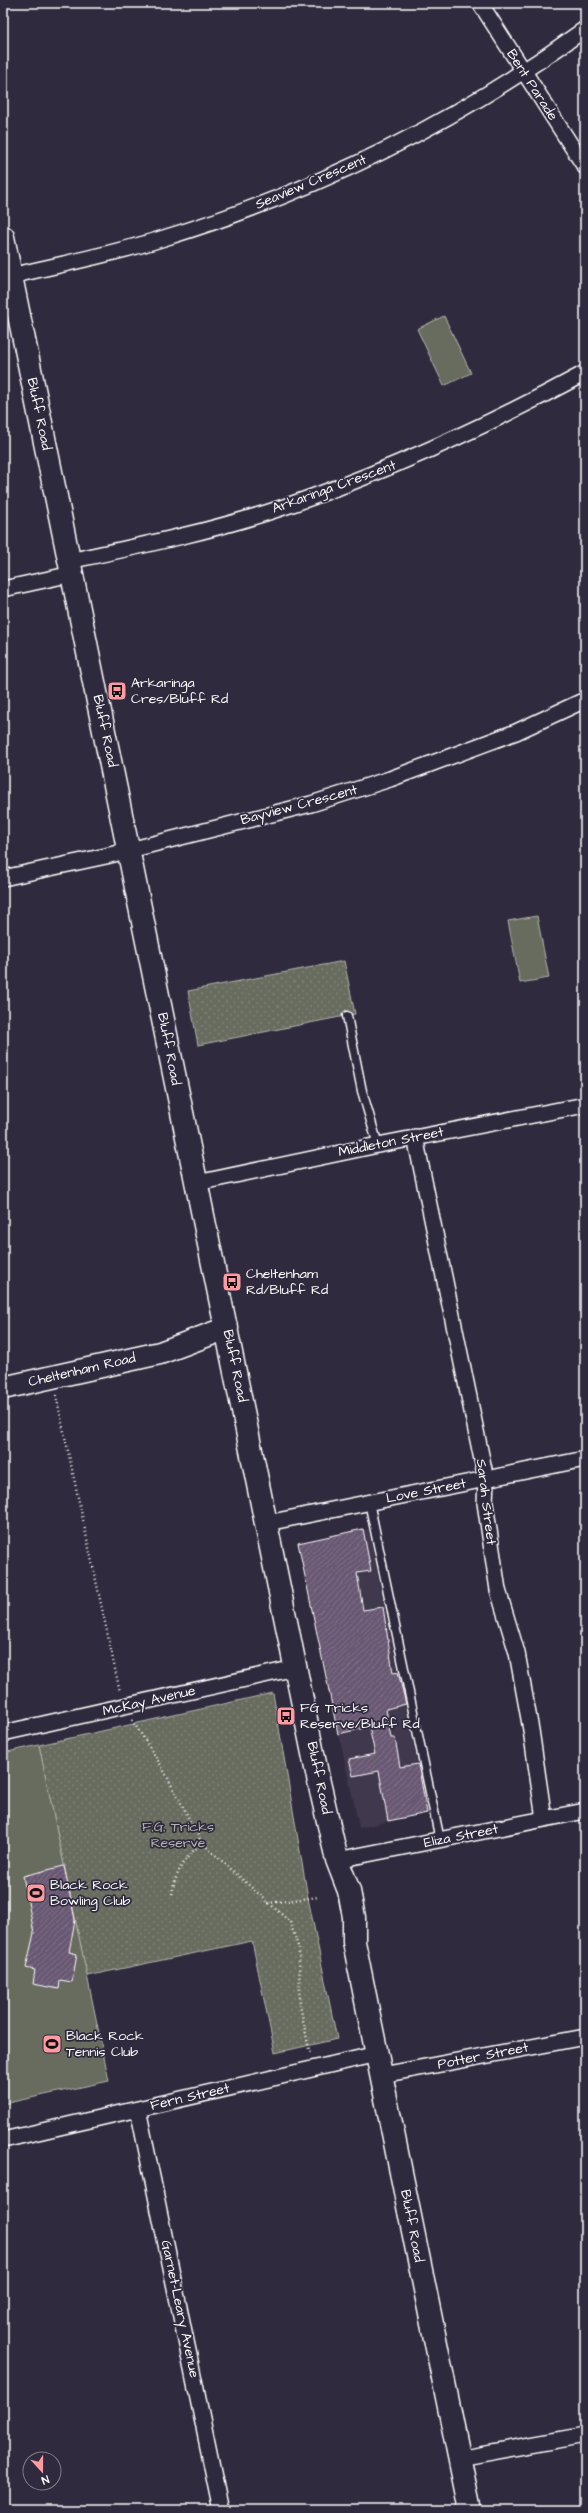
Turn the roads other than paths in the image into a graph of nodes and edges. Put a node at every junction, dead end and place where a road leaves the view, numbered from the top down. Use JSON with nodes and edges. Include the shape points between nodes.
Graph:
{"nodes":[{"id":1,"x":480,"y":3,"type":"edge"},
{"id":2,"x":585,"y":30,"type":"edge"},
{"id":3,"x":524,"y":72,"type":"junction"},
{"id":4,"x":585,"y":167,"type":"edge"},
{"id":5,"x":3,"y":237,"type":"edge"},
{"id":6,"x":11,"y":276,"type":"junction"},
{"id":7,"x":10,"y":306,"type":"edge"},
{"id":8,"x":585,"y":373,"type":"edge"},
{"id":9,"x":71,"y":568,"type":"junction"},
{"id":10,"x":3,"y":589,"type":"edge"},
{"id":11,"x":585,"y":700,"type":"edge"},
{"id":12,"x":129,"y":850,"type":"junction"},
{"id":13,"x":3,"y":878,"type":"edge"},
{"id":14,"x":347,"y":1016,"type":"dead end"},
{"id":15,"x":585,"y":1105,"type":"edge"},
{"id":16,"x":415,"y":1137,"type":"junction"},
{"id":17,"x":378,"y":1144,"type":"junction"},
{"id":18,"x":197,"y":1183,"type":"junction"},
{"id":19,"x":229,"y":1337,"type":"junction"},
{"id":20,"x":3,"y":1388,"type":"edge"},
{"id":21,"x":585,"y":1459,"type":"edge"},
{"id":22,"x":486,"y":1479,"type":"junction"},
{"id":23,"x":369,"y":1502,"type":"junction"},
{"id":24,"x":266,"y":1522,"type":"junction"},
{"id":25,"x":296,"y":1668,"type":"junction"},
{"id":26,"x":3,"y":1733,"type":"edge"},
{"id":27,"x":585,"y":1811,"type":"edge"},
{"id":28,"x":544,"y":1820,"type":"junction"},
{"id":29,"x":440,"y":1840,"type":"junction"},
{"id":30,"x":336,"y":1860,"type":"junction"},
{"id":31,"x":585,"y":2038,"type":"edge"},
{"id":32,"x":377,"y":2054,"type":"junction"},
{"id":33,"x":382,"y":2075,"type":"junction"},
{"id":34,"x":138,"y":2109,"type":"junction"},
{"id":35,"x":3,"y":2140,"type":"edge"},
{"id":36,"x":585,"y":2435,"type":"edge"},
{"id":37,"x":459,"y":2458,"type":"junction"},
{"id":38,"x":221,"y":2510,"type":"edge"},
{"id":39,"x":470,"y":2510,"type":"edge"}],
"edges":[{"from":1,"to":3,"type":"street","name":"Bent Parade"},
{"from":2,"to":3,"type":"street","name":"Seaview Crescent"},
{"from":3,"to":4,"type":"street","name":"Bent Parade"},
{"from":3,"to":6,"type":"street","name":"Seaview Crescent","via":[[389,148],[263,204],[113,253]]},
{"from":5,"to":6,"type":"main road","name":"Bluff Road"},
{"from":6,"to":7,"type":"main road","name":"Bluff Road"},
{"from":7,"to":9,"type":"main road","name":"Bluff Road"},
{"from":8,"to":9,"type":"street","name":"Arkaringa Crescent","via":[[465,434],[364,478],[279,508]]},
{"from":9,"to":10,"type":"street","name":"Arkaringa Crescent"},
{"from":9,"to":12,"type":"main road","name":"Bluff Road"},
{"from":11,"to":12,"type":"street","name":"Bayview Crescent","via":[[516,732],[390,779],[311,804]]},
{"from":12,"to":13,"type":"street","name":"Bayview Crescent"},
{"from":12,"to":18,"type":"main road","name":"Bluff Road"},
{"from":14,"to":17,"type":"lane","via":[[362,1091]]},
{"from":15,"to":16,"type":"street","name":"Middleton Street"},
{"from":16,"to":17,"type":"street","name":"Middleton Street"},
{"from":16,"to":22,"type":"street","name":"Sarah Street"},
{"from":17,"to":18,"type":"street","name":"Middleton Street"},
{"from":18,"to":19,"type":"main road","name":"Bluff Road"},
{"from":19,"to":20,"type":"main road","name":"Cheltenham Road"},
{"from":19,"to":24,"type":"main road","name":"Bluff Road"},
{"from":21,"to":22,"type":"street","name":"Love Street"},
{"from":22,"to":23,"type":"street","name":"Love Street"},
{"from":22,"to":28,"type":"street","name":"Sarah Street","via":[[485,1503],[498,1590],[517,1653]]},
{"from":23,"to":24,"type":"street","name":"Love Street"},
{"from":23,"to":29,"type":"lane"},
{"from":24,"to":25,"type":"main road","name":"Bluff Road"},
{"from":25,"to":26,"type":"street","name":"McKay Avenue"},
{"from":25,"to":30,"type":"main road","name":"Bluff Road"},
{"from":27,"to":28,"type":"street","name":"Eliza Street"},
{"from":28,"to":29,"type":"street","name":"Eliza Street"},
{"from":29,"to":30,"type":"street","name":"Eliza Street"},
{"from":30,"to":32,"type":"main road","name":"Bluff Road","via":[[335,1893],[341,1920],[354,1942]]},
{"from":31,"to":33,"type":"street","name":"Potter Street"},
{"from":32,"to":33,"type":"main road","name":"Bluff Road"},
{"from":32,"to":34,"type":"street","name":"Fern Street"},
{"from":33,"to":37,"type":"main road","name":"Bluff Road"},
{"from":34,"to":35,"type":"street","name":"Fern Street"},
{"from":34,"to":38,"type":"street","name":"Garnet-Leary Avenue"},
{"from":36,"to":37,"type":"street"},
{"from":37,"to":39,"type":"main road","name":"Bluff Road"}]}
